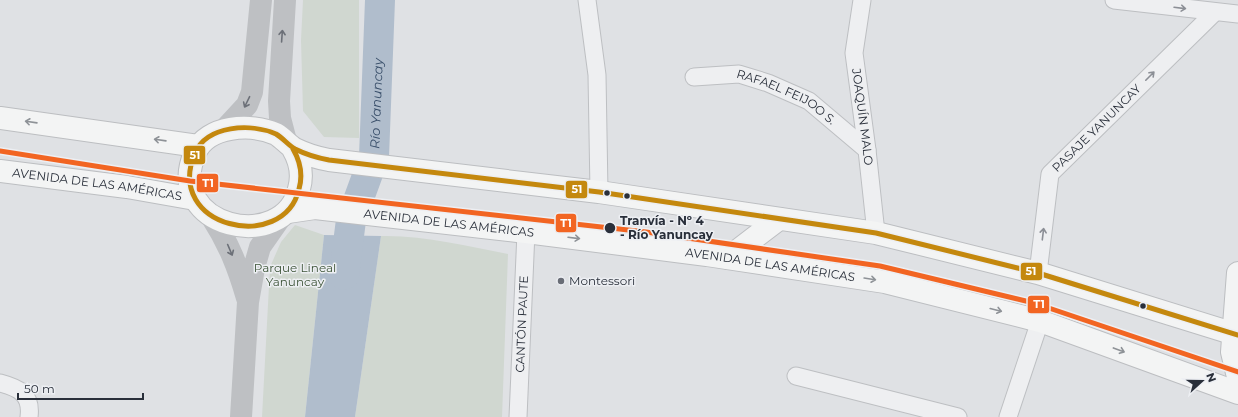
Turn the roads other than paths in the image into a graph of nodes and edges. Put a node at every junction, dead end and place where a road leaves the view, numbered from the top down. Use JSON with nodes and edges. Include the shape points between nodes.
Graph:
{"nodes":[{"id":1,"x":261,"y":0,"type":"edge"},
{"id":2,"x":285,"y":0,"type":"edge"},
{"id":3,"x":587,"y":0,"type":"edge"},
{"id":4,"x":862,"y":0,"type":"edge"},
{"id":5,"x":1114,"y":0,"type":"edge"},
{"id":6,"x":1214,"y":13,"type":"junction"},
{"id":7,"x":1238,"y":14,"type":"edge"},
{"id":8,"x":694,"y":77,"type":"dead end"},
{"id":9,"x":0,"y":118,"type":"edge"},
{"id":10,"x":223,"y":131,"type":"junction"},
{"id":11,"x":290,"y":145,"type":"junction"},
{"id":12,"x":198,"y":146,"type":"junction"},
{"id":13,"x":867,"y":150,"type":"junction"},
{"id":14,"x":0,"y":171,"type":"edge"},
{"id":15,"x":599,"y":192,"type":"junction"},
{"id":16,"x":195,"y":199,"type":"junction"},
{"id":17,"x":284,"y":214,"type":"junction"},
{"id":18,"x":211,"y":216,"type":"junction"},
{"id":19,"x":779,"y":219,"type":"junction"},
{"id":20,"x":526,"y":232,"type":"junction"},
{"id":21,"x":876,"y":233,"type":"junction"},
{"id":22,"x":728,"y":258,"type":"junction"},
{"id":23,"x":1038,"y":273,"type":"junction"},
{"id":24,"x":1238,"y":273,"type":"edge"},
{"id":25,"x":248,"y":302,"type":"junction"},
{"id":26,"x":1040,"y":321,"type":"junction"},
{"id":27,"x":1236,"y":334,"type":"edge"},
{"id":28,"x":796,"y":376,"type":"dead end"},
{"id":29,"x":1238,"y":377,"type":"edge"},
{"id":30,"x":0,"y":383,"type":"edge"},
{"id":31,"x":1238,"y":393,"type":"edge"},
{"id":32,"x":29,"y":417,"type":"edge"},
{"id":33,"x":241,"y":417,"type":"edge"},
{"id":34,"x":518,"y":417,"type":"edge"},
{"id":35,"x":958,"y":417,"type":"edge"},
{"id":36,"x":1008,"y":417,"type":"edge"}],
"edges":[{"from":1,"to":10,"type":"main road","one_way":true,"via":[[252,92],[247,105]]},
{"from":11,"to":2,"type":"main road","one_way":true,"via":[[280,118],[279,101]]},
{"from":3,"to":15,"type":"street","via":[[597,75]]},
{"from":4,"to":13,"type":"street","name":"JOAQUÍN MALO","via":[[854,53]]},
{"from":5,"to":6,"type":"street","one_way":true},
{"from":6,"to":7,"type":"street"},
{"from":23,"to":6,"type":"street","name":"PASAJE YANUNCAY","one_way":true,"via":[[1050,174]]},
{"from":8,"to":13,"type":"street","name":"RAFAEL FEIJOO S.","via":[[739,74],[768,83],[809,101]]},
{"from":12,"to":9,"type":"main road","one_way":true},
{"from":10,"to":11,"type":"main road","via":[[237,128],[252,129],[271,133]]},
{"from":10,"to":12,"type":"main road","via":[[207,138]]},
{"from":11,"to":15,"type":"main road","via":[[329,160]]},
{"from":11,"to":17,"type":"main road","via":[[300,166],[301,178],[298,195]]},
{"from":12,"to":16,"type":"main road","name":"AVENIDA DE LAS AMÉRICAS","via":[[190,172]]},
{"from":13,"to":21,"type":"street","name":"JOAQUÍN MALO"},
{"from":14,"to":16,"type":"main road","name":"AVENIDA DE LAS AMÉRICAS","via":[[127,187]]},
{"from":15,"to":19,"type":"main road"},
{"from":16,"to":18,"type":"main road","name":"AVENIDA DE LAS AMÉRICAS","via":[[201,209]]},
{"from":17,"to":18,"type":"main road","name":"AVENIDA DE LAS AMÉRICAS","via":[[265,224],[240,226]]},
{"from":17,"to":20,"type":"main road","name":"AVENIDA DE LAS AMÉRICAS","via":[[315,208]]},
{"from":17,"to":25,"type":"main road","via":[[260,247]]},
{"from":18,"to":25,"type":"main road","one_way":true,"via":[[227,241]]},
{"from":19,"to":21,"type":"main road"},
{"from":19,"to":22,"type":"main road"},
{"from":20,"to":22,"type":"main road","name":"AVENIDA DE LAS AMÉRICAS","one_way":true},
{"from":20,"to":34,"type":"street","name":"CANTÓN PAUTE"},
{"from":21,"to":23,"type":"main road"},
{"from":22,"to":26,"type":"main road","name":"AVENIDA DE LAS AMÉRICAS","one_way":true,"via":[[885,282]]},
{"from":23,"to":27,"type":"main road"},
{"from":24,"to":27,"type":"main road"},
{"from":25,"to":33,"type":"main road"},
{"from":26,"to":31,"type":"main road","name":"AVENIDA DE LAS AMÉRICAS","one_way":true},
{"from":26,"to":36,"type":"street"},
{"from":27,"to":29,"type":"main road","via":[[1232,352]]},
{"from":28,"to":35,"type":"street"},
{"from":30,"to":32,"type":"street","via":[[18,388],[26,396],[30,409]]}]}
